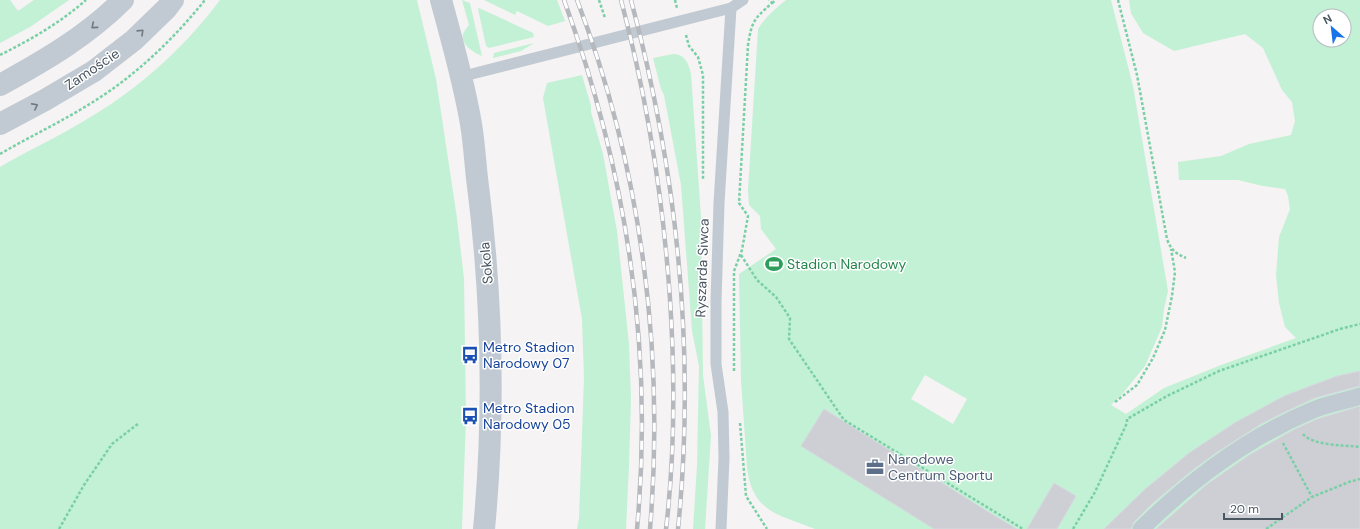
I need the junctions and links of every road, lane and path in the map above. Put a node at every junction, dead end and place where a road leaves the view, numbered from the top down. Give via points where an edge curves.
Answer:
1 (86, 0) edge
2 (123, 0) edge
3 (173, 0) edge
4 (441, 0) edge
5 (599, 0) edge
6 (675, 0) edge
7 (743, 0) edge
8 (769, 0) edge
9 (776, 0) edge
10 (1118, 0) edge
11 (772, 3) junction
12 (731, 8) junction
13 (605, 18) dead end
14 (682, 20) junction
15 (0, 56) edge
16 (460, 77) junction
17 (0, 85) edge
18 (0, 124) edge
19 (704, 187) dead end
20 (719, 203) junction
21 (740, 203) junction
22 (1171, 248) junction
23 (741, 255) junction
24 (1186, 258) dead end
25 (1360, 324) edge
26 (734, 378) dead end
27 (1360, 396) edge
28 (1115, 402) dead end
29 (740, 421) dead end
30 (139, 423) dead end
31 (1322, 442) dead end
32 (1360, 447) edge
33 (1288, 452) dead end
34 (1360, 479) edge
35 (1312, 497) junction
36 (59, 529) edge
37 (484, 529) edge
38 (721, 529) edge
39 (767, 529) edge
40 (1023, 529) edge
41 (1073, 529) edge
42 (1141, 529) edge
43 (1266, 529) edge

1 - 15 path via 30,40
2 -> 17 street via 85,34 44,61
18 -> 3 street, Zamoście via 94,71 134,40
4 - 16 street, Sokola
5 - 13 path
6 - 14 path
7 - 12 lane
8 - 11 path
9 - 11 path
10 - 22 path via 1137,74 1167,239
11 - 21 path via 757,16 751,26
12 - 14 lane
12 - 20 lane, Ryszarda Siwca
14 - 16 lane
14 - 19 path via 689,46 698,57 703,75
16 - 37 street, Sokola via 471,124 488,282 490,417
20 - 21 path
20 - 38 lane, Ryszarda Siwca via 716,364 723,412
21 - 23 path via 748,216
22 - 24 path
22 - 28 path via 1175,272 1165,330 1153,358 1137,384
23 - 26 path via 734,271
23 - 40 path via 757,280 776,297 790,318 788,339 844,420
25 - 41 path via 1219,372 1167,396 1127,419 1095,492
27 - 42 street via 1314,410 1257,437 1216,464
29 - 39 path via 746,496
30 - 36 path via 112,444
31 - 32 path
33 - 35 path
34 - 35 path
35 - 43 path

